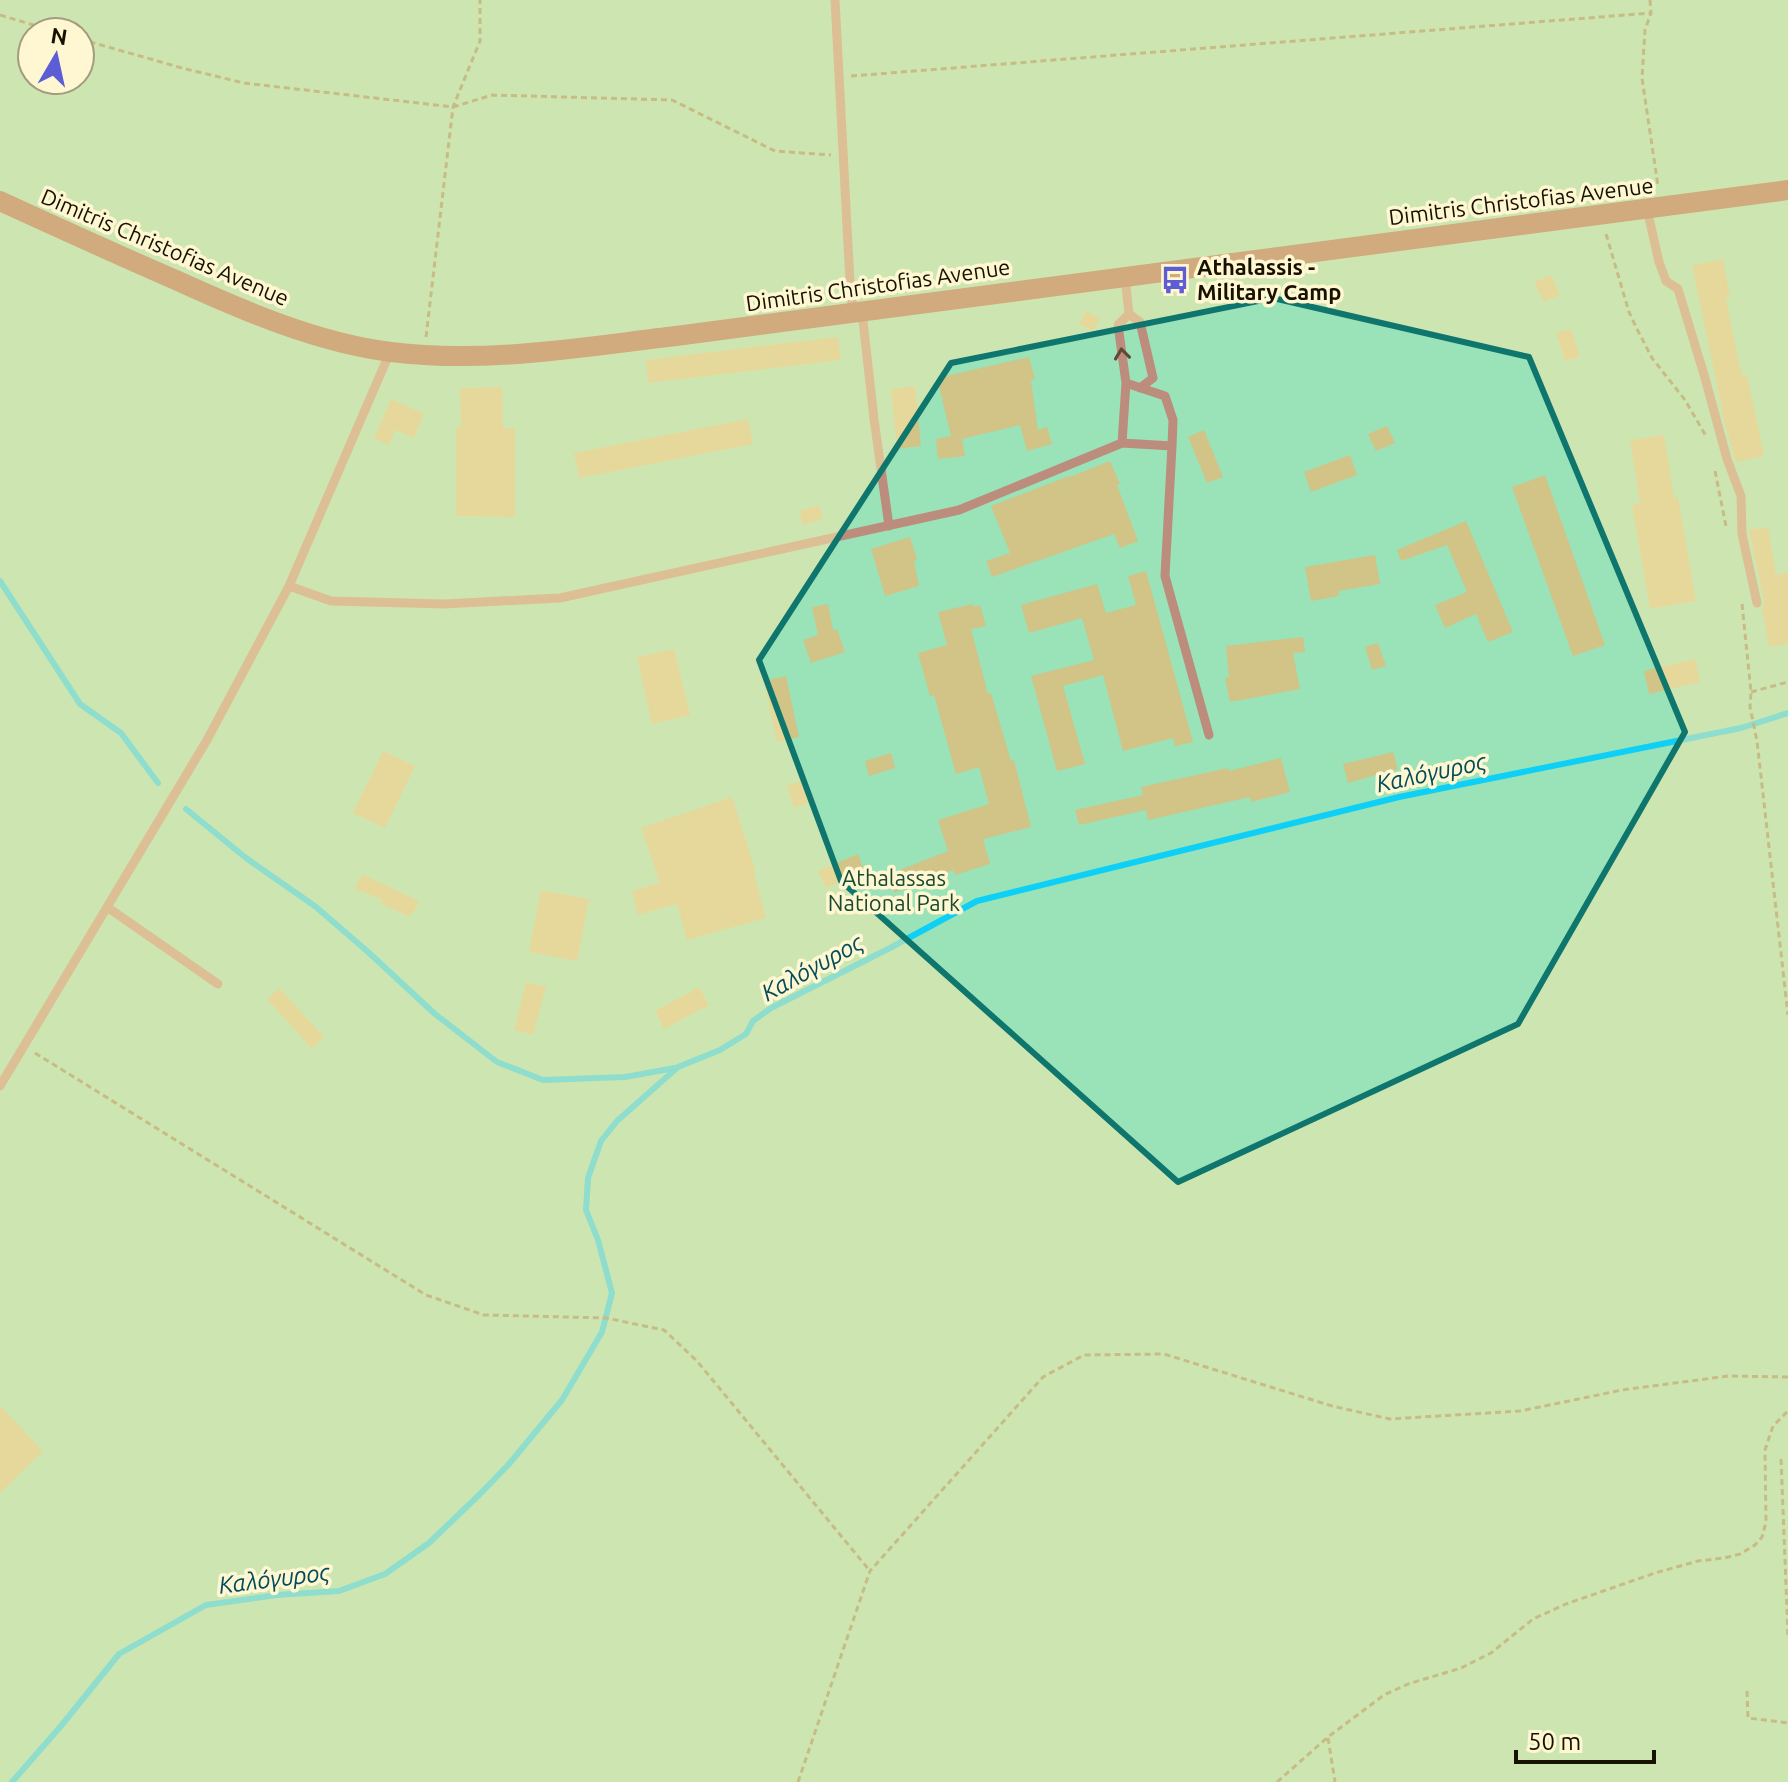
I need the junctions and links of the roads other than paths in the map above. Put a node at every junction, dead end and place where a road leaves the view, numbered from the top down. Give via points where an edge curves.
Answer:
1 (835, 0) edge
2 (1788, 190) edge
3 (0, 201) edge
4 (1654, 208) junction
5 (1125, 277) junction
6 (858, 313) junction
7 (1129, 314) junction
8 (390, 352) junction
9 (1126, 383) junction
10 (1140, 388) junction
11 (1122, 443) junction
12 (1172, 446) junction
13 (889, 526) junction
14 (289, 586) junction
15 (1757, 603) dead end
16 (1209, 735) dead end
17 (107, 907) junction
18 (218, 984) dead end
19 (0, 1086) edge

1 - 6 lane
2 - 4 main road, Dimitris Christofias Avenue
3 - 8 main road, Dimitris Christofias Avenue via 257,317
4 - 5 main road, Dimitris Christofias Avenue
4 - 15 lane via 1659,262 1666,281 1678,289 1741,496 1742,534
5 - 6 main road, Dimitris Christofias Avenue
5 - 7 lane
6 - 8 main road, Dimitris Christofias Avenue via 515,354
6 - 13 lane
9 -> 7 lane via 1118,325
7 - 10 lane via 1140,322 1153,378
8 - 14 lane
9 - 10 lane
9 - 11 lane
10 - 12 lane via 1165,396 1173,420
11 - 12 lane
11 - 13 lane via 959,510
12 - 16 lane via 1165,576
13 - 14 lane via 560,598 444,604 331,601
14 - 17 lane via 207,740
17 - 18 lane
17 - 19 lane

